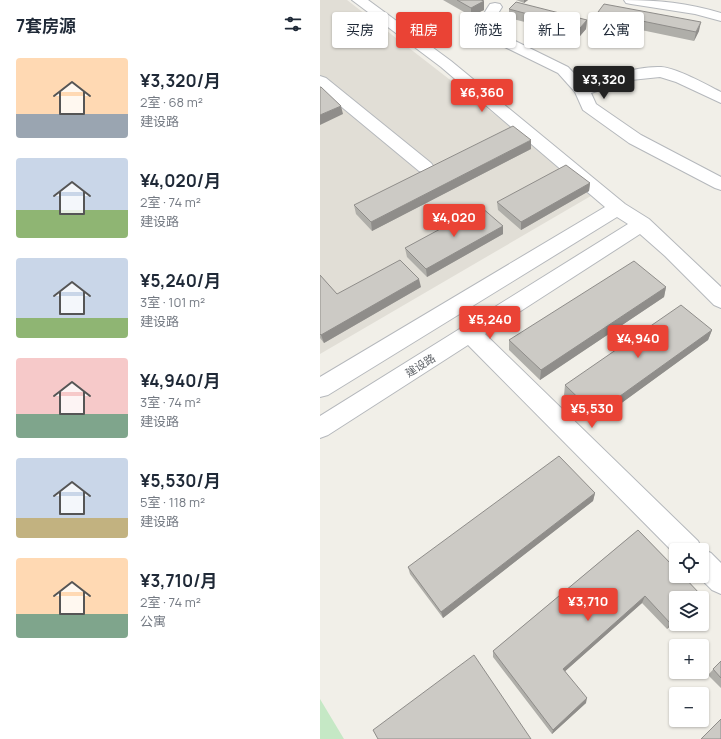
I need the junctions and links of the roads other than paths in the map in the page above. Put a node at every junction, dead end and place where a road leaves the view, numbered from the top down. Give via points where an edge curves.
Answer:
1 (359, 0) edge
2 (631, 0) edge
3 (495, 7) dead end
4 (721, 17) edge
5 (320, 81) edge
6 (582, 91) junction
7 (721, 98) edge
8 (425, 167) dead end
9 (721, 184) edge
10 (618, 208) junction
11 (642, 224) junction
12 (721, 300) edge
13 (470, 333) junction
14 (320, 388) edge
15 (320, 428) edge
16 (683, 543) edge
17 (709, 569) edge
18 (721, 581) edge

1 - 10 street via 446,64
2 - 4 street via 697,10
3 - 6 street via 481,30 563,70
5 - 8 street
6 - 7 street via 629,76 661,72
6 - 9 street via 589,107 635,139
10 - 11 street
10 - 14 street
11 - 12 street
11 - 13 street, 建设路
13 - 15 street, 建设路
13 - 16 street
17 - 18 street

